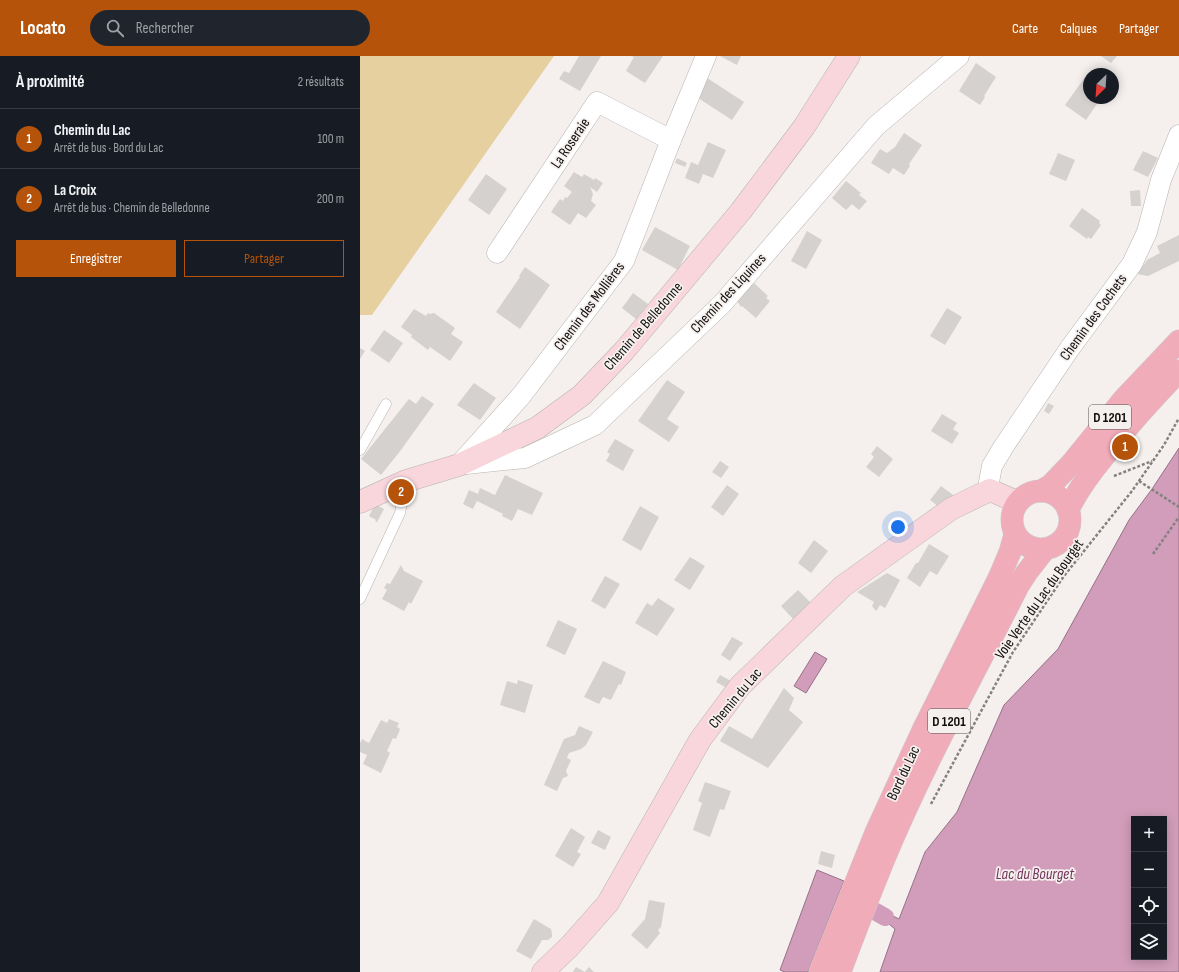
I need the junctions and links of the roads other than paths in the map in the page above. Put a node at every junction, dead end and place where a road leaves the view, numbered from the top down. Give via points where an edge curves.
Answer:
1 (706, 56) edge
2 (849, 56) edge
3 (959, 56) edge
4 (1179, 135) edge
5 (671, 140) junction
6 (497, 253) dead end
7 (1179, 341) edge
8 (1179, 371) edge
9 (386, 404) dead end
10 (360, 450) edge
11 (459, 465) junction
12 (406, 481) junction
13 (990, 490) junction
14 (1041, 491) junction
15 (360, 502) edge
16 (1017, 502) junction
17 (1068, 510) junction
18 (1015, 534) junction
19 (1045, 549) junction
20 (360, 599) edge
21 (858, 902) junction
22 (543, 972) edge
23 (820, 972) edge
24 (840, 972) edge

1 - 5 street, Chemin des Mollières
2 - 11 street, Chemin de Belledonne via 804,127 741,211 624,352 582,394 537,428
3 - 11 street, Chemin des Liquines via 876,126 722,304 595,425 525,458
4 - 13 street, Chemin des Cochets via 1160,180 1147,232 1138,253 1004,446 992,466
5 - 6 street, La Roseraie via 597,102
5 - 11 street, Chemin des Mollières via 624,261 521,396
7 - 14 main road, D 1201 via 1124,399 1057,480
8 - 17 main road, D 1201 via 1111,447 1076,494
9 - 10 lane
11 - 12 street, Chemin de Belledonne
12 - 15 street, Chemin de Belledonne
12 - 20 lane via 400,513
13 - 16 street
13 - 22 street, Chemin du Lac via 951,509 843,586 740,686 700,740 608,903
14 - 16 main road via 1025,495
14 - 17 main road via 1051,493 1063,502
16 - 18 main road via 1012,511 1011,524
17 - 19 main road via 1069,527 1065,536 1058,543
18 - 19 main road via 1028,546
18 - 21 main road, Bord du Lac / D 1201 via 999,578 876,832
19 - 21 main road, Bord du Lac / D 1201 via 1018,586 952,716 888,852
21 - 23 main road, Bord du Lac / D 1201
21 - 24 main road, Bord du Lac / D 1201

